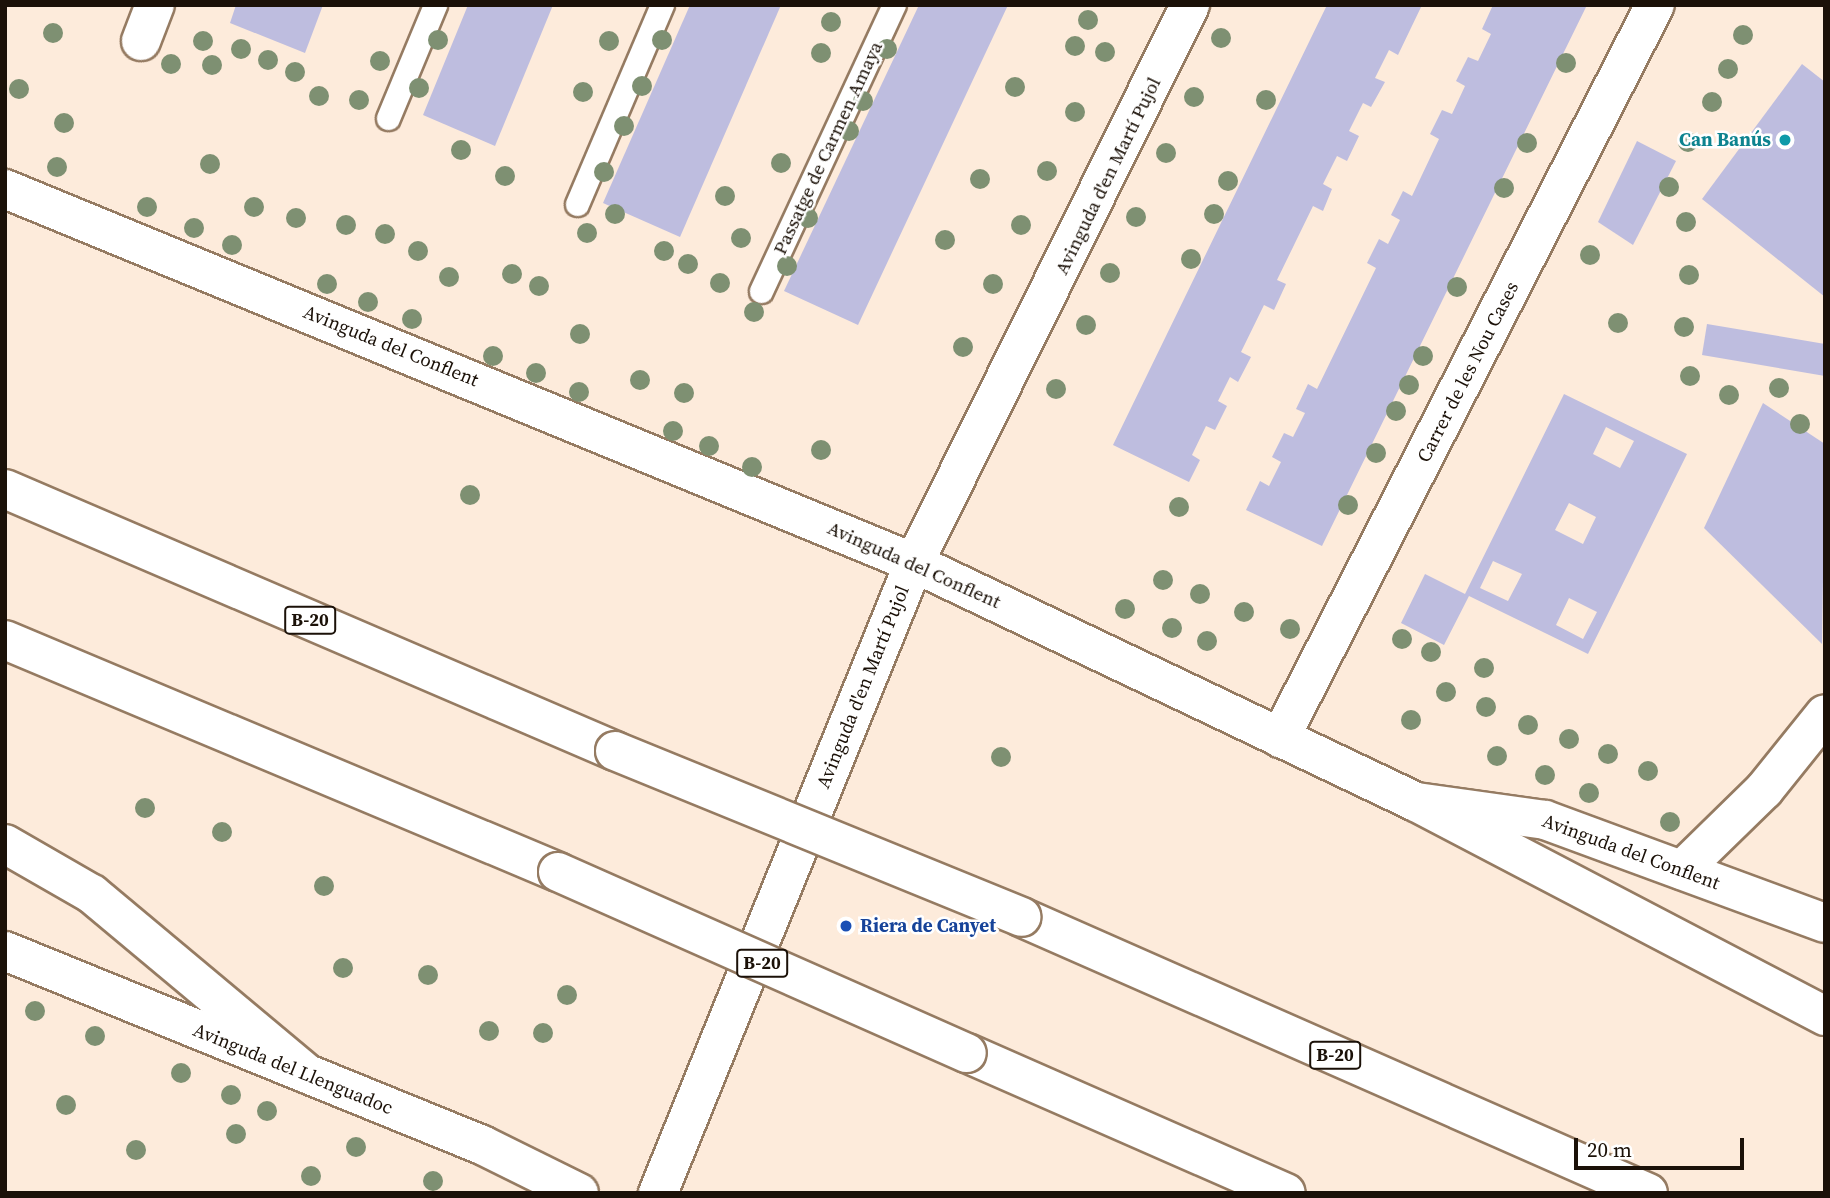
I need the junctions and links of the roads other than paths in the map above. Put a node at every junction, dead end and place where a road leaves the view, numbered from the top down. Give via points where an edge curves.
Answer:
1 (155, 5) edge
2 (435, 5) edge
3 (662, 5) edge
4 (894, 5) edge
5 (1190, 5) edge
6 (1655, 5) edge
7 (141, 41) dead end
8 (388, 117) dead end
9 (5, 189) edge
10 (577, 204) dead end
11 (761, 291) dead end
12 (5, 489) edge
13 (914, 563) junction
14 (5, 640) edge
15 (1825, 714) edge
16 (1280, 738) junction
17 (1416, 802) junction
18 (5, 844) edge
19 (1682, 870) junction
20 (1825, 923) edge
21 (5, 951) edge
22 (1825, 1016) edge
23 (307, 1074) junction
24 (579, 1193) edge
25 (658, 1193) edge
26 (1286, 1193) edge
27 (1648, 1193) edge

1 - 7 main road
2 - 8 lane
3 - 10 lane
4 - 11 lane, Passatge de Carmen Amaya
5 - 13 main road, Avinguda d'en Martí Pujol
6 - 16 main road, Carrer de les Nou Cases
9 - 13 main road, Avinguda del Conflent
12 - 27 main road, B-20, bridge via 615,751 1021,917
13 - 16 main road, Avinguda del Conflent
13 - 25 main road, Avinguda d'en Martí Pujol
14 - 26 main road, B-20, bridge via 558,872
15 - 19 main road via 1764,790
16 - 17 main road, Avinguda del Conflent
17 - 19 main road, Avinguda del Conflent via 1545,820
17 - 22 main road
18 - 23 main road via 92,894
19 - 20 main road, Avinguda del Conflent
21 - 23 main road, Avinguda del Llenguadoc
23 - 24 main road, Avinguda del Llenguadoc via 482,1145

